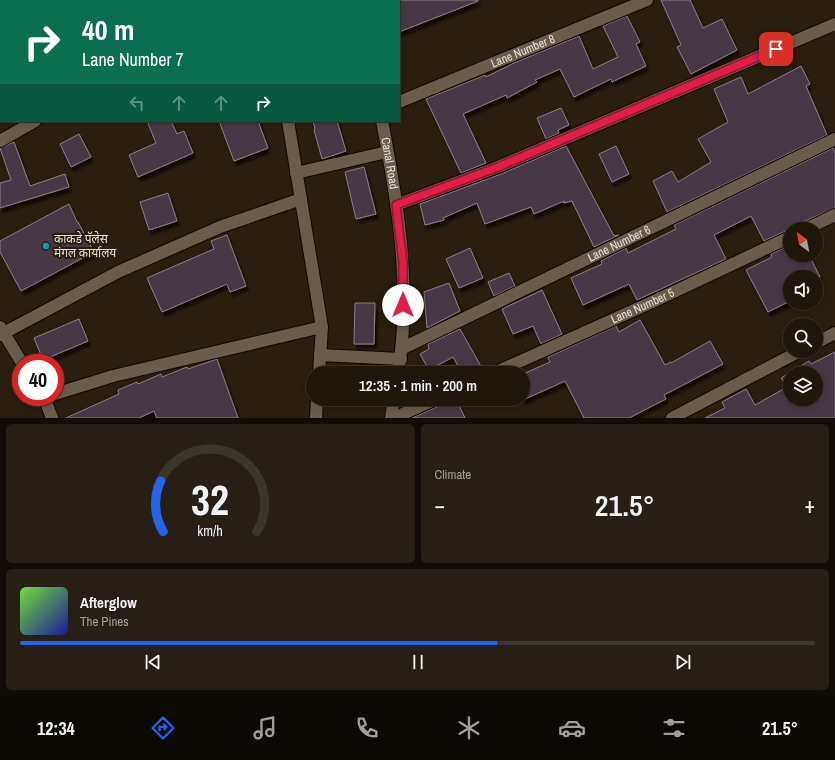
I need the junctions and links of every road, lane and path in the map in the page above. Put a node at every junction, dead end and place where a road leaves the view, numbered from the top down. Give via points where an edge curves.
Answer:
1 (647, 0) edge
2 (835, 24) edge
3 (400, 102) edge
4 (33, 122) edge
5 (288, 122) edge
6 (382, 122) edge
7 (835, 139) edge
8 (0, 140) edge
9 (387, 152) junction
10 (296, 173) junction
11 (301, 199) junction
12 (396, 205) junction
13 (835, 215) edge
14 (820, 222) edge
15 (783, 240) edge
16 (322, 326) junction
17 (1, 332) edge
18 (835, 332) edge
19 (823, 338) edge
20 (16, 354) edge
21 (402, 354) junction
22 (320, 355) junction
23 (787, 358) edge
24 (319, 366) edge
25 (399, 366) edge
26 (510, 366) edge
27 (64, 391) edge
28 (47, 406) edge
29 (317, 406) edge
30 (393, 406) edge
31 (420, 406) edge
32 (52, 418) edge
33 (316, 418) edge
34 (392, 418) edge
35 (672, 418) edge

1 - 3 street, Lane Number 8
2 - 12 street via 498,167
4 - 8 street
5 - 10 street
6 - 9 street, Canal Road
7 - 21 street, Lane Number 6
9 - 10 street
9 - 12 street, Canal Road
10 - 11 street
11 - 16 street
11 - 17 street via 220,227 118,272
12 - 21 street, Canal Road via 403,262
13 - 14 street
15 - 26 street, Lane Number 5
16 - 22 street
16 - 27 street via 113,376
17 - 20 street
18 - 19 street
21 - 22 street
21 - 25 street, Canal Road
22 - 24 street
23 - 35 street
28 - 32 street
29 - 33 street
30 - 34 street
31 - 34 street

